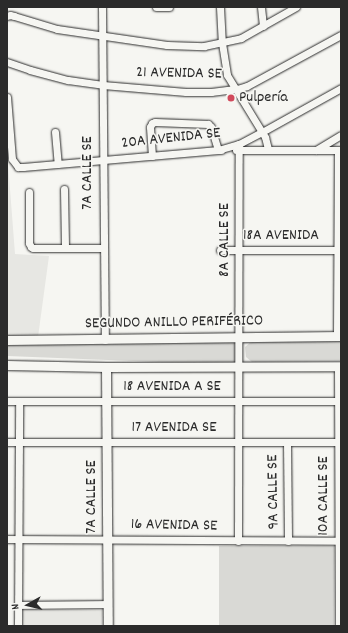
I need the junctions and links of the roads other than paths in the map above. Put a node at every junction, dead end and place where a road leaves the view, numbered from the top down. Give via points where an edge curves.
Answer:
1 (102, 7) edge
2 (156, 7) edge
3 (169, 7) edge
4 (220, 7) edge
5 (261, 7) edge
6 (296, 7) edge
7 (8, 16) edge
8 (263, 26) junction
9 (341, 35) edge
10 (102, 36) junction
11 (222, 43) junction
12 (7, 62) edge
13 (103, 85) junction
14 (341, 88) edge
15 (237, 89) junction
16 (7, 97) edge
17 (55, 132) dead end
18 (262, 132) junction
19 (341, 135) edge
20 (239, 147) junction
21 (268, 149) junction
22 (218, 150) junction
23 (316, 150) junction
24 (340, 150) edge
25 (152, 156) junction
26 (103, 161) junction
27 (58, 164) junction
28 (64, 189) dead end
29 (29, 192) dead end
30 (65, 248) junction
31 (104, 248) junction
32 (220, 250) dead end
33 (239, 250) junction
34 (339, 250) edge
35 (339, 336) edge
36 (238, 337) junction
37 (7, 340) edge
38 (105, 340) junction
39 (7, 365) edge
40 (238, 366) junction
41 (339, 366) edge
42 (106, 368) junction
43 (7, 401) edge
44 (19, 401) junction
45 (106, 401) junction
46 (238, 401) junction
47 (339, 401) edge
48 (7, 442) edge
49 (19, 442) junction
50 (107, 442) junction
51 (238, 442) junction
52 (287, 442) junction
53 (340, 442) edge
54 (7, 538) edge
55 (18, 538) junction
56 (107, 538) junction
57 (288, 541) junction
58 (339, 541) edge
59 (238, 542) junction
60 (108, 604) junction
61 (18, 605) junction
62 (18, 626) edge
63 (108, 626) edge
64 (339, 626) edge

1 - 10 street, 7A CALLE SE
2 - 3 street
4 - 11 street
5 - 8 street
6 - 8 street
7 - 10 street via 57,29
8 - 11 street via 241,38
9 - 15 street, 21 AVENIDA SE
10 - 11 street via 167,45 204,46
10 - 13 street, 7A CALLE SE
11 - 15 street via 227,75
12 - 13 street, 21 AVENIDA SE via 38,72
13 - 15 street, 21 AVENIDA SE via 186,92
13 - 26 street, 7A CALLE SE
14 - 18 street, 20A AVENIDA SE
15 - 18 street
16 - 27 street, 20A AVENIDA SE via 14,164 23,167
17 - 27 street
18 - 20 street, 20A AVENIDA SE
18 - 21 street
19 - 23 street
20 - 21 street
20 - 22 street, 20A AVENIDA SE
20 - 33 street, 8A CALLE SE
21 - 23 street
22 - 25 street, 20A AVENIDA SE
22 - 25 street via 212,127 208,124 156,122 150,127
23 - 24 street
24 - 34 street
25 - 26 street, 20A AVENIDA SE
26 - 27 street, 20A AVENIDA SE
26 - 31 street, 7A CALLE SE
28 - 30 street
29 - 30 street via 31,247
30 - 31 street
31 - 38 street, 7A CALLE SE
32 - 33 street, 18A AVENIDA
33 - 34 street, 18A AVENIDA
33 - 36 street, 8A CALLE SE
34 - 35 street
35 - 36 main road, SEGUNDO ANILLO PERIFÉRICO
36 - 38 main road, SEGUNDO ANILLO PERIFÉRICO
36 - 40 street, 8A CALLE SE
37 - 38 main road, SEGUNDO ANILLO PERIFÉRICO
39 - 42 main road
40 - 41 main road
40 - 42 main road
40 - 46 street
41 - 47 street, 10A CALLE SE
42 - 45 main road, 7A CALLE SE
43 - 44 street, 18 AVENIDA A SE
44 - 45 street, 18 AVENIDA A SE
44 - 49 street
45 - 46 street, 18 AVENIDA A SE
45 - 50 main road, 7A CALLE SE
46 - 47 street, 18 AVENIDA A SE
46 - 51 street
47 - 53 street, 10A CALLE SE
48 - 49 street, 17 AVENIDA SE
49 - 50 street, 17 AVENIDA SE
49 - 55 street
50 - 51 street, 17 AVENIDA SE
50 - 56 main road, 7A CALLE SE
51 - 52 street, 17 AVENIDA SE
51 - 59 street
52 - 53 street, 17 AVENIDA SE
52 - 57 street, 9A CALLE SE
53 - 58 street, 10A CALLE SE
54 - 55 street, 16 AVENIDA SE
55 - 56 street, 16 AVENIDA SE
55 - 61 street
56 - 59 street, 16 AVENIDA SE
56 - 60 main road, 7A CALLE SE
57 - 58 street, 16 AVENIDA SE
57 - 59 street, 16 AVENIDA SE
58 - 64 street, 10A CALLE SE
60 - 61 street
60 - 63 main road, 7A CALLE SE
61 - 62 street

